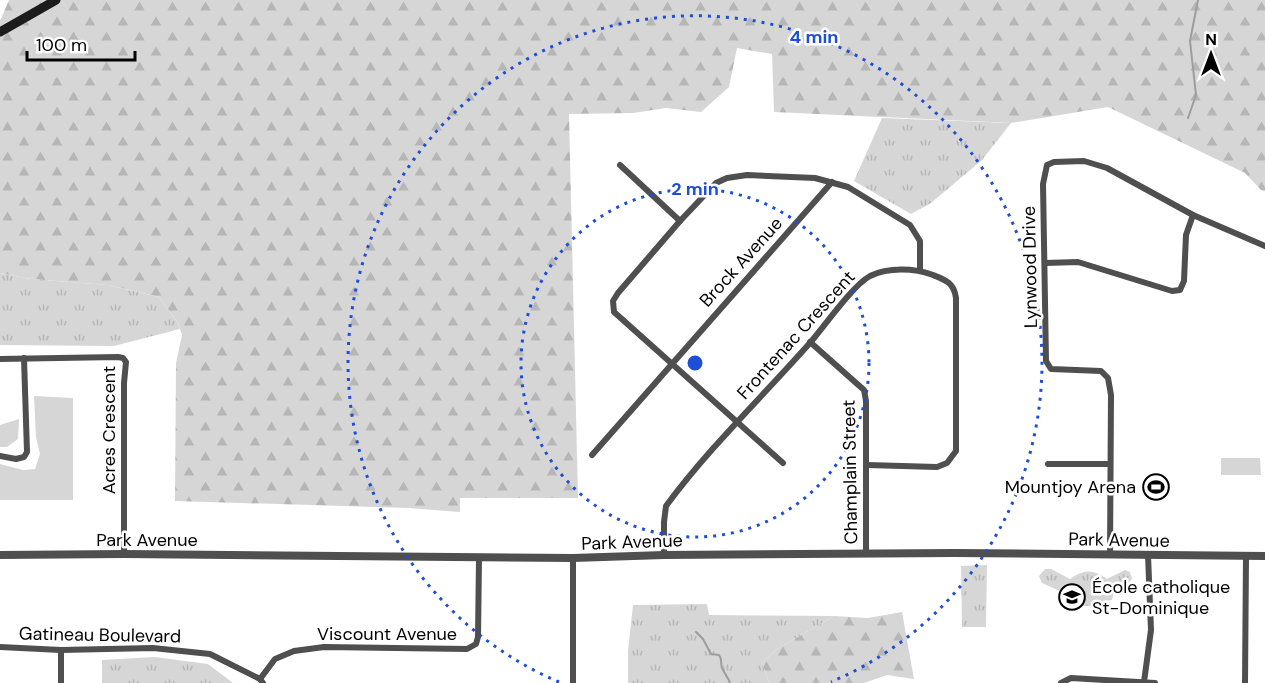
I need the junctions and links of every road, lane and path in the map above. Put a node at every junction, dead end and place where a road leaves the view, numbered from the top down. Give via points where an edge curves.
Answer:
1 (56, 0) edge
2 (0, 32) edge
3 (620, 165) dead end
4 (832, 182) junction
5 (1192, 215) junction
6 (680, 221) junction
7 (1265, 246) edge
8 (1045, 263) junction
9 (920, 270) junction
10 (810, 342) junction
11 (24, 358) junction
12 (0, 359) edge
13 (672, 363) junction
14 (737, 422) junction
15 (592, 455) dead end
16 (0, 456) edge
17 (783, 464) dead end
18 (1048, 464) dead end
19 (1109, 464) junction
20 (867, 465) junction
21 (124, 554) junction
22 (866, 554) junction
23 (0, 555) edge
24 (664, 555) junction
25 (1110, 555) junction
26 (1148, 555) junction
27 (1246, 556) junction
28 (1265, 556) edge
29 (479, 558) junction
30 (573, 558) junction
31 (0, 647) edge
32 (61, 650) junction
33 (261, 681) edge
34 (1144, 682) edge
35 (61, 683) edge
36 (573, 683) edge
37 (1061, 683) edge
38 (1155, 683) edge
39 (1245, 683) edge

1 - 2 main road
3 - 6 street
4 - 6 street via 796,176 727,178 716,183
4 - 9 street via 848,187 910,225 920,242
4 - 13 street, Brock Avenue
5 - 7 street, Lynwood Drive
5 - 8 street via 1180,290 1172,291 1078,262
5 - 8 street, Lynwood Drive via 1107,168 1084,161 1054,162 1047,165 1043,184
6 - 13 street via 613,301 614,312
8 - 19 street, Lynwood Drive via 1046,361 1051,369 1101,371 1108,378
9 - 10 street, Frontenac Crescent via 883,271 869,277
9 - 20 street, Frontenac Crescent via 946,279 954,287 956,451 947,464 937,467
10 - 14 street, Frontenac Crescent
10 - 20 street, Champlain Street via 864,390
11 - 12 street, Acres Crescent
11 - 16 street via 27,452 24,458
11 - 21 street, Acres Crescent via 118,357 126,362
13 - 14 street
13 - 15 street, Brock Avenue
14 - 17 street
14 - 24 street, Frontenac Crescent via 666,506
18 - 19 street
19 - 25 street, Lynwood Drive
20 - 22 street, Champlain Street
21 - 23 street, Park Avenue
21 - 29 street, Park Avenue
22 - 24 street, Park Avenue
22 - 25 street, Park Avenue
24 - 30 street, Park Avenue
25 - 26 street, Park Avenue
26 - 27 street, Park Avenue
26 - 34 street via 1150,630
27 - 28 street, Park Avenue
27 - 39 street
29 - 30 street, Park Avenue
29 - 33 street, Viscount Avenue via 476,644 466,649 324,647 294,651 275,658
30 - 36 street
31 - 32 street, Gatineau Boulevard
32 - 33 street, Gatineau Boulevard via 153,648 210,654
32 - 35 street
34 - 37 street via 1071,678
34 - 38 street

